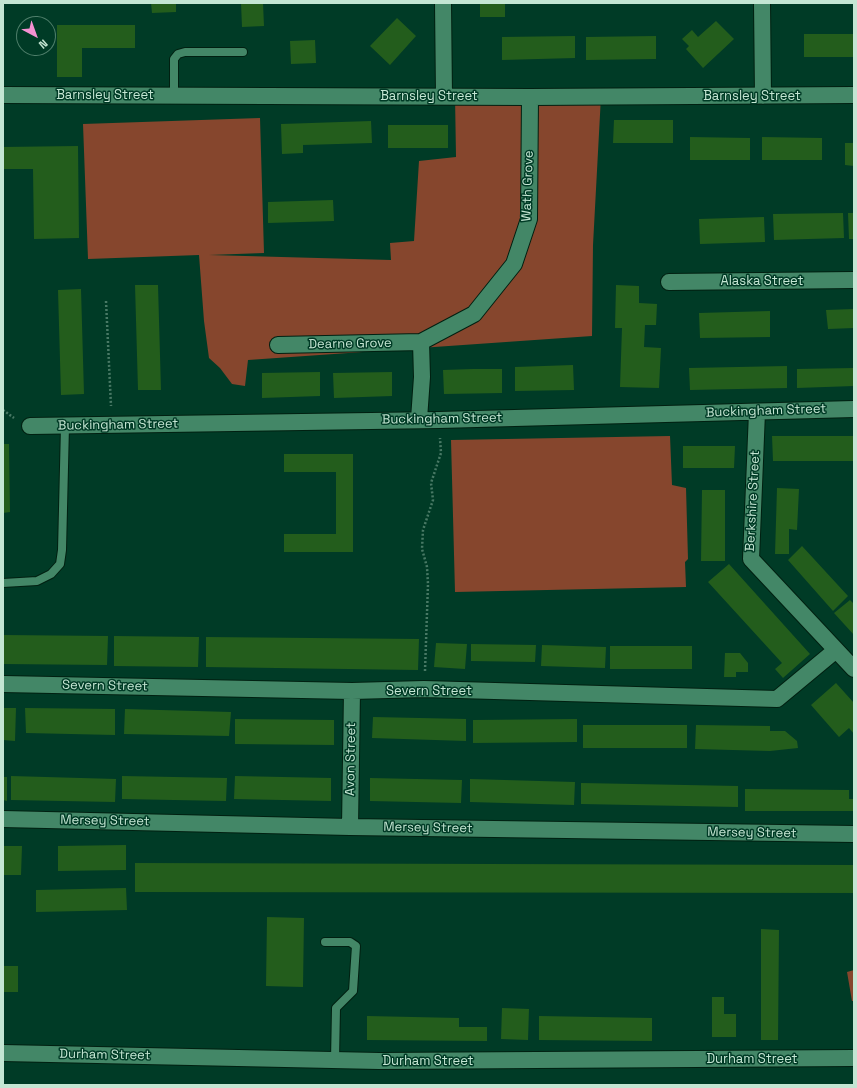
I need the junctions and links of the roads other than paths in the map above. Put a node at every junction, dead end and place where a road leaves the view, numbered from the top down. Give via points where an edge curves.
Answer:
1 (443, 3) edge
2 (762, 3) edge
3 (243, 52) dead end
4 (3, 94) edge
5 (174, 95) junction
6 (854, 95) edge
7 (444, 96) junction
8 (763, 96) junction
9 (530, 97) junction
10 (854, 280) edge
11 (669, 282) dead end
12 (421, 342) junction
13 (278, 345) dead end
14 (854, 409) edge
15 (757, 412) junction
16 (419, 419) junction
17 (30, 426) dead end
18 (65, 426) junction
19 (3, 583) edge
20 (836, 650) junction
21 (854, 669) edge
22 (3, 684) edge
23 (352, 691) junction
24 (3, 819) edge
25 (350, 827) junction
26 (854, 834) edge
27 (325, 942) dead end
28 (3, 1053) edge
29 (854, 1058) edge
30 (335, 1060) junction

1 - 7 street
2 - 8 street
3 - 5 lane via 178,54 174,59
4 - 5 street, Barnsley Street
5 - 7 street, Barnsley Street
6 - 8 street, Barnsley Street
7 - 9 street, Barnsley Street
8 - 9 street, Barnsley Street
9 - 12 street, Wath Grove via 530,219 514,264 474,314
10 - 11 street, Alaska Street
12 - 13 street, Dearne Grove
12 - 16 street
14 - 15 street, Buckingham Street
15 - 16 street, Buckingham Street
15 - 20 street, Berkshire Street via 750,559
16 - 18 street, Buckingham Street
17 - 18 street, Buckingham Street
18 - 19 lane via 60,564 51,574 37,581
20 - 21 street, Berkshire Street
20 - 23 street, Severn Street via 778,699 424,689
22 - 23 street, Severn Street
23 - 25 street, Avon Street
24 - 25 street, Mersey Street
25 - 26 street, Mersey Street
27 - 30 lane via 350,942 356,946 353,991 336,1008
28 - 30 street, Durham Street
29 - 30 street, Durham Street

